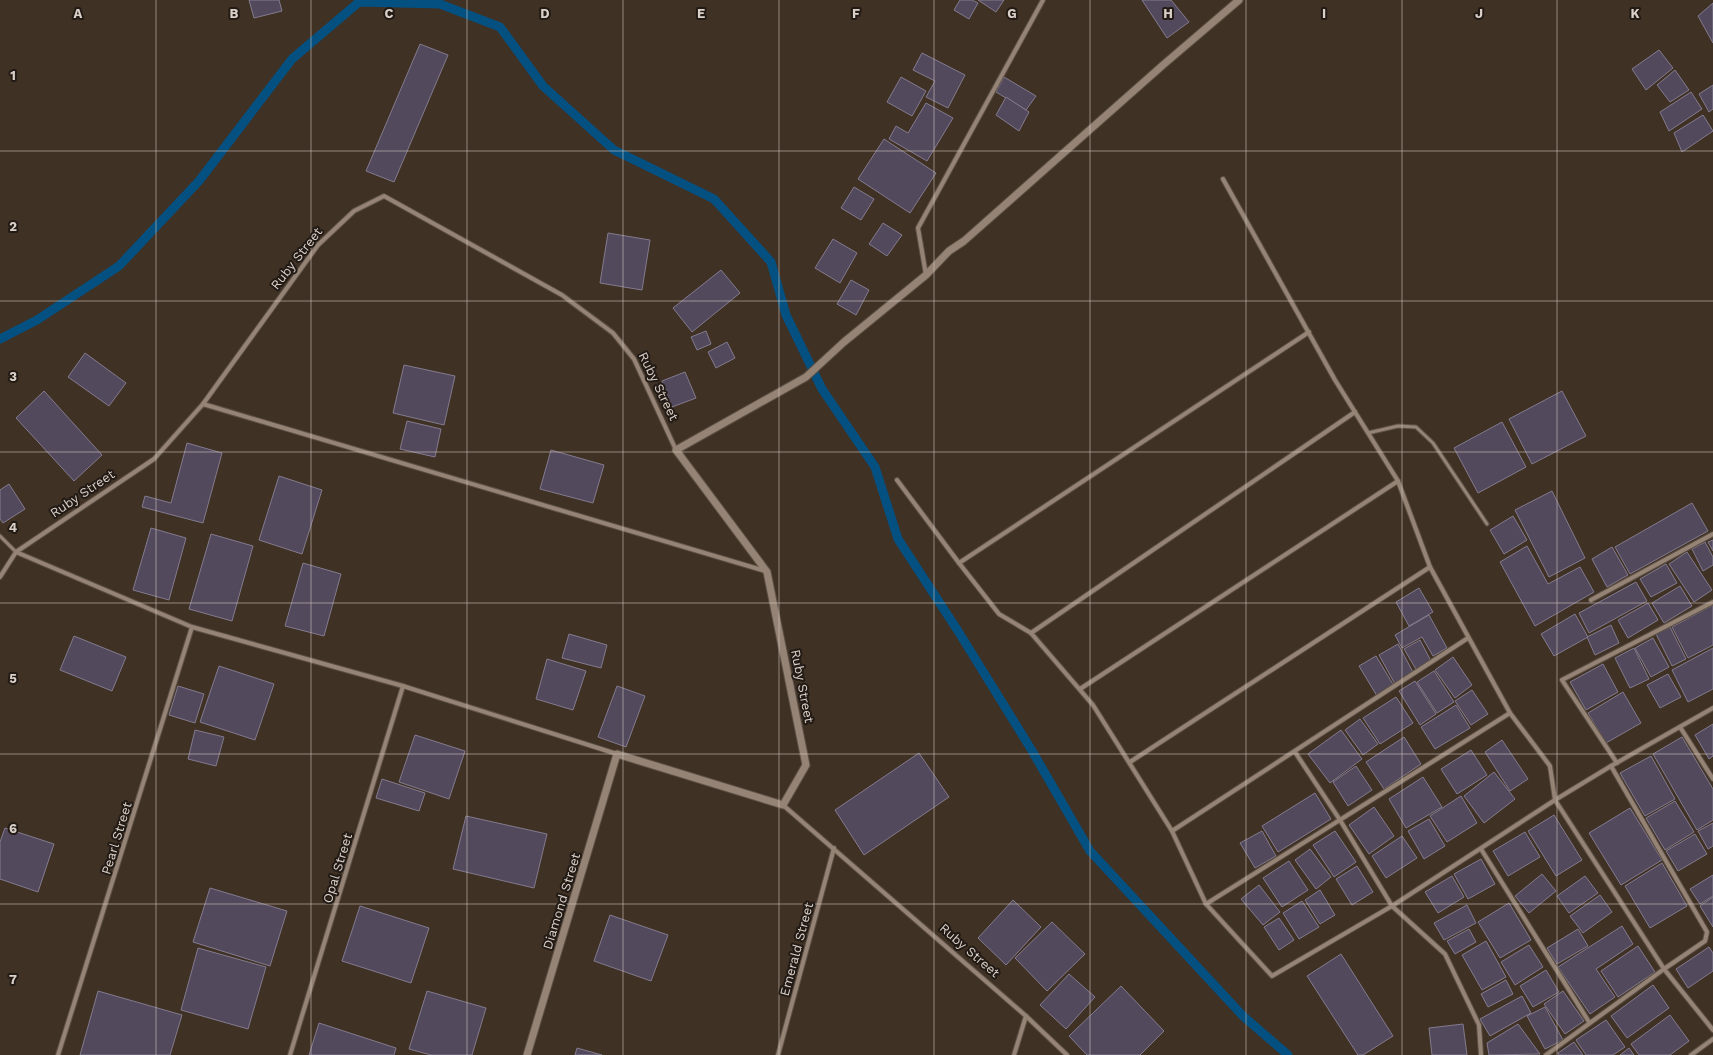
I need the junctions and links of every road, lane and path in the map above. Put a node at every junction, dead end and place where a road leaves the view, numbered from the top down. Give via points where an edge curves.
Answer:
1 (1043, 0) edge
2 (1240, 0) edge
3 (1223, 179) dead end
4 (926, 275) junction
5 (1309, 332) junction
6 (203, 404) junction
7 (1355, 412) junction
8 (1368, 432) junction
9 (676, 450) junction
10 (897, 480) dead end
11 (1398, 480) junction
12 (1487, 524) dead end
13 (1713, 534) edge
14 (0, 536) edge
15 (16, 552) junction
16 (959, 563) junction
17 (1430, 567) junction
18 (768, 572) junction
19 (0, 577) edge
20 (1591, 600) dead end
21 (1713, 602) edge
22 (192, 627) junction
23 (1031, 633) junction
24 (1468, 638) junction
25 (403, 686) junction
26 (1080, 689) junction
27 (1713, 708) edge
28 (1510, 713) junction
29 (1680, 727) junction
30 (1295, 752) junction
31 (617, 754) junction
32 (1130, 762) junction
33 (1617, 763) junction
34 (1611, 766) junction
35 (1713, 779) edge
36 (1555, 800) junction
37 (783, 805) junction
38 (1340, 820) junction
39 (1172, 831) junction
40 (834, 848) junction
41 (1480, 849) junction
42 (1206, 904) junction
43 (1392, 906) junction
44 (1664, 969) junction
45 (1026, 1016) junction
46 (1589, 1022) junction
47 (1713, 1030) edge
48 (1713, 1039) edge
49 (58, 1055) edge
50 (290, 1055) edge
51 (527, 1055) edge
52 (778, 1055) edge
53 (1014, 1055) edge
54 (1067, 1055) edge
55 (1481, 1055) edge
56 (1546, 1055) edge
57 (1691, 1055) edge

1 - 4 street via 918,228
2 - 4 street via 964,241 949,251
3 - 5 street
4 - 9 street via 844,342 806,377
5 - 7 street
5 - 16 street
6 - 9 street, Ruby Street via 318,245 354,211 384,196 562,295 613,333 634,359
6 - 15 street, Ruby Street via 154,459
6 - 18 street
7 - 8 street
7 - 23 street
8 - 11 street
8 - 12 lane via 1398,426 1416,427 1433,443
9 - 18 street, Ruby Street
10 - 16 street
11 - 17 street
11 - 26 street
13 - 20 street
14 - 15 lane
15 - 19 street, Ruby Street
15 - 22 street
16 - 23 street via 999,614
17 - 24 street
17 - 32 street
18 - 37 street, Ruby Street via 806,765
21 - 33 street via 1562,680
22 - 25 street
22 - 49 street, Pearl Street
23 - 26 street
24 - 28 street
24 - 30 street
25 - 31 street
25 - 50 street, Opal Street
26 - 32 street
27 - 29 street
28 - 36 street via 1550,766
28 - 38 street
29 - 33 street
29 - 35 street
30 - 38 street
30 - 39 street
31 - 37 street
31 - 51 street, Diamond Street
32 - 39 street
33 - 34 street
34 - 36 street
34 - 44 street via 1707,932 1705,941
36 - 41 street
36 - 44 street
37 - 40 street, Ruby Street
38 - 42 street
38 - 43 street
39 - 42 street
40 - 45 street, Ruby Street
40 - 52 street, Emerald Street
41 - 43 street
41 - 46 street
42 - 43 street via 1272,976
43 - 55 street via 1445,954 1479,1025
44 - 46 street
44 - 47 street
45 - 53 street
45 - 54 street, Ruby Street
46 - 56 street
48 - 57 street

